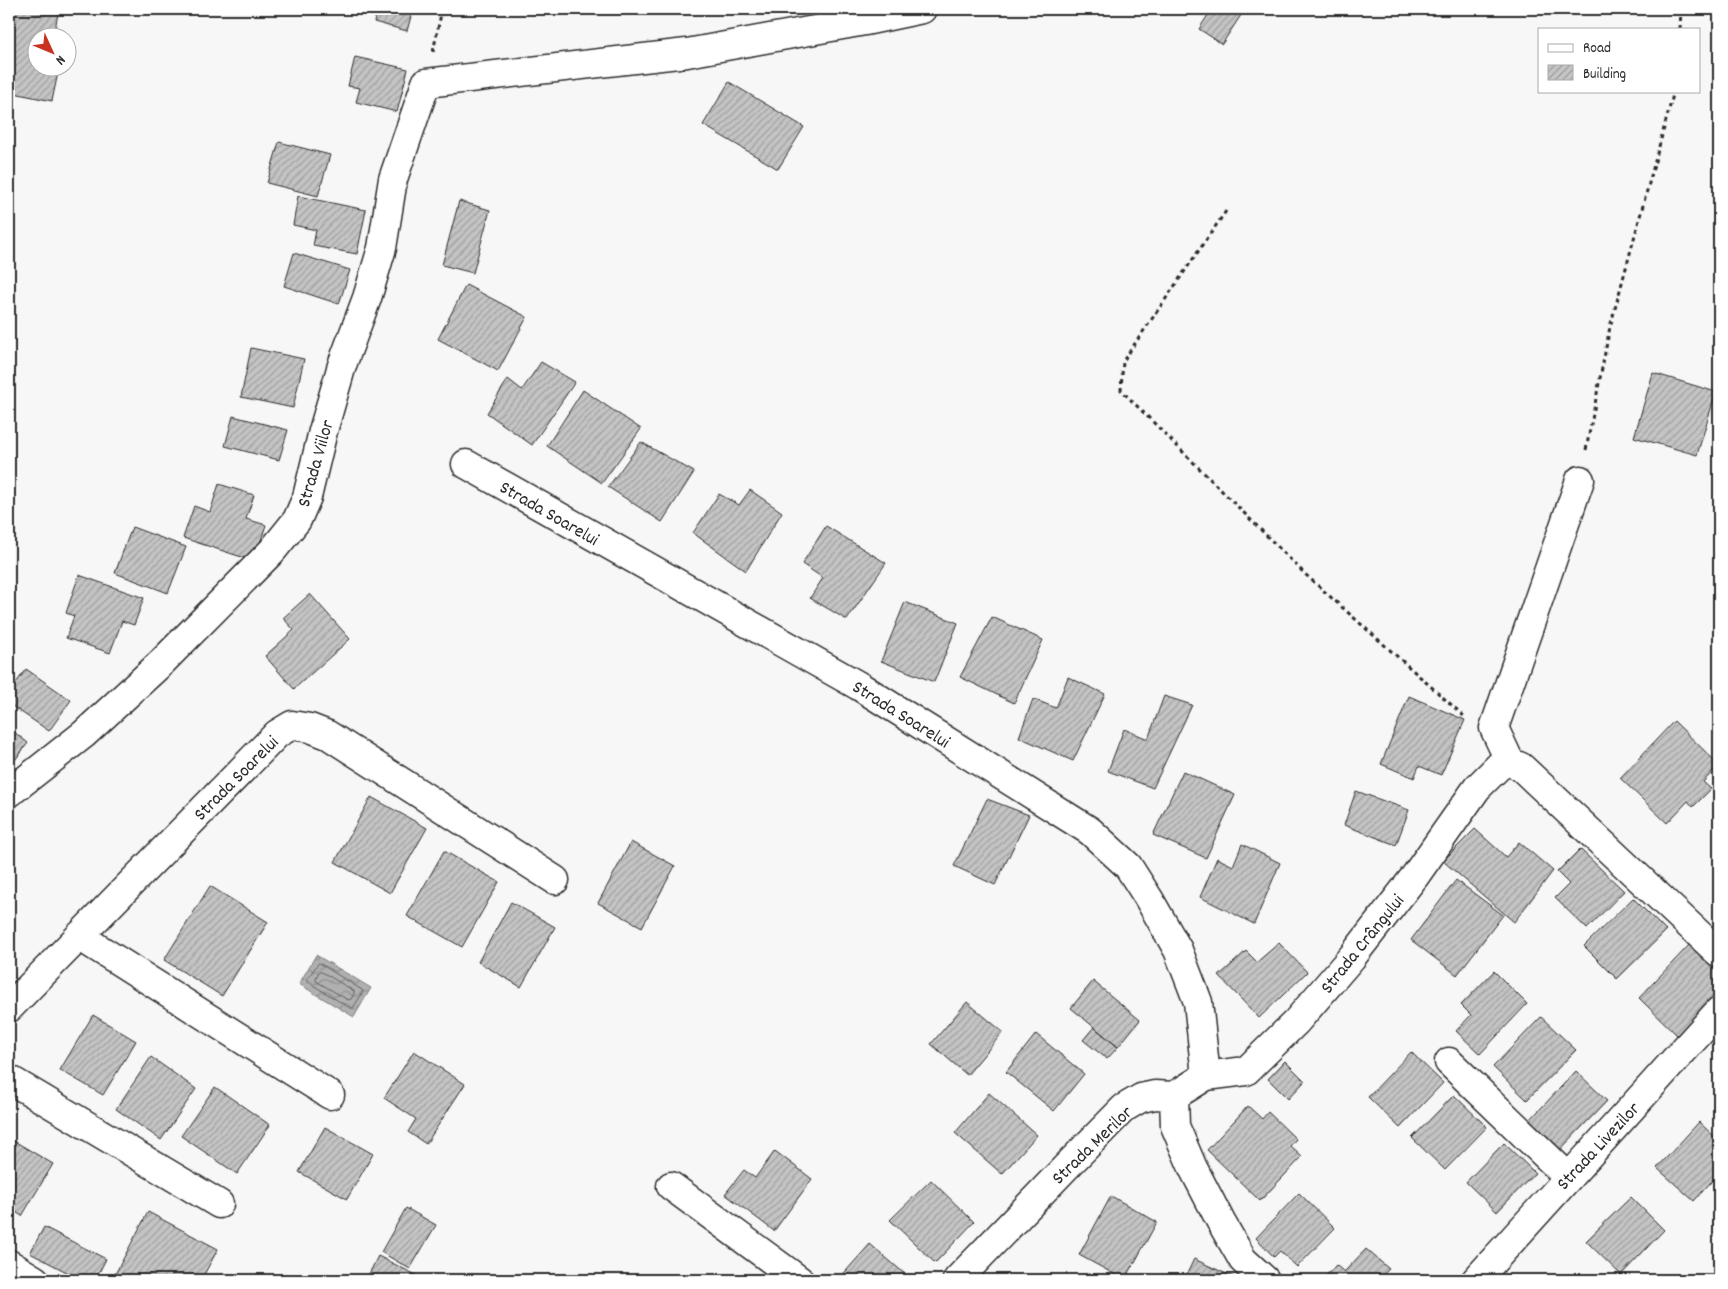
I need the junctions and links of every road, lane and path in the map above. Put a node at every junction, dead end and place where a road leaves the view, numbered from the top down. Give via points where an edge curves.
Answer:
1 (442, 9) edge
2 (922, 9) edge
3 (1681, 9) edge
4 (1680, 28) edge
5 (426, 83) junction
6 (1674, 92) edge
7 (1226, 211) dead end
8 (466, 464) dead end
9 (1580, 480) joint
10 (1470, 721) dead end
11 (1516, 764) junction
12 (9, 793) edge
13 (555, 880) dead end
14 (79, 936) junction
15 (1719, 953) edge
16 (9, 1008) edge
17 (1719, 1011) edge
18 (1449, 1062) dead end
19 (1206, 1076) junction
20 (9, 1079) edge
21 (330, 1095) dead end
22 (1174, 1096) junction
23 (1568, 1177) junction
24 (672, 1186) dead end
25 (219, 1204) dead end
26 (9, 1264) edge
27 (35, 1280) edge
28 (799, 1280) edge
29 (957, 1280) edge
30 (1265, 1280) edge
31 (1476, 1280) edge

1 - 5 path
2 - 5 street via 687,53
3 - 4 path
5 - 12 street, Strada Viilor via 393,178 382,248 342,365 307,497 297,520 272,551 160,664 84,734
6 - 9 path via 1610,327
7 - 10 path via 1123,361 1121,390 1306,575
8 - 19 street, Strada Soarelui via 859,686 1090,831 1128,866 1178,950 1198,1002
9 - 11 street via 1494,728
11 - 15 street
11 - 19 street, Strada Crângului via 1500,764 1477,788 1352,957 1296,1022 1246,1071
13 - 14 street, Strada Soarelui via 328,735 292,725 277,734
14 - 16 street, Strada Soarelui
14 - 21 street
17 - 23 street, Strada Livezilor
18 - 23 street
19 - 22 street, Strada Crângului
20 - 25 street
22 - 29 street, Strada Merilor via 1141,1098 1124,1108
22 - 30 street via 1175,1126 1194,1168 1243,1260
23 - 31 street, Strada Livezilor
24 - 28 street
26 - 27 street

